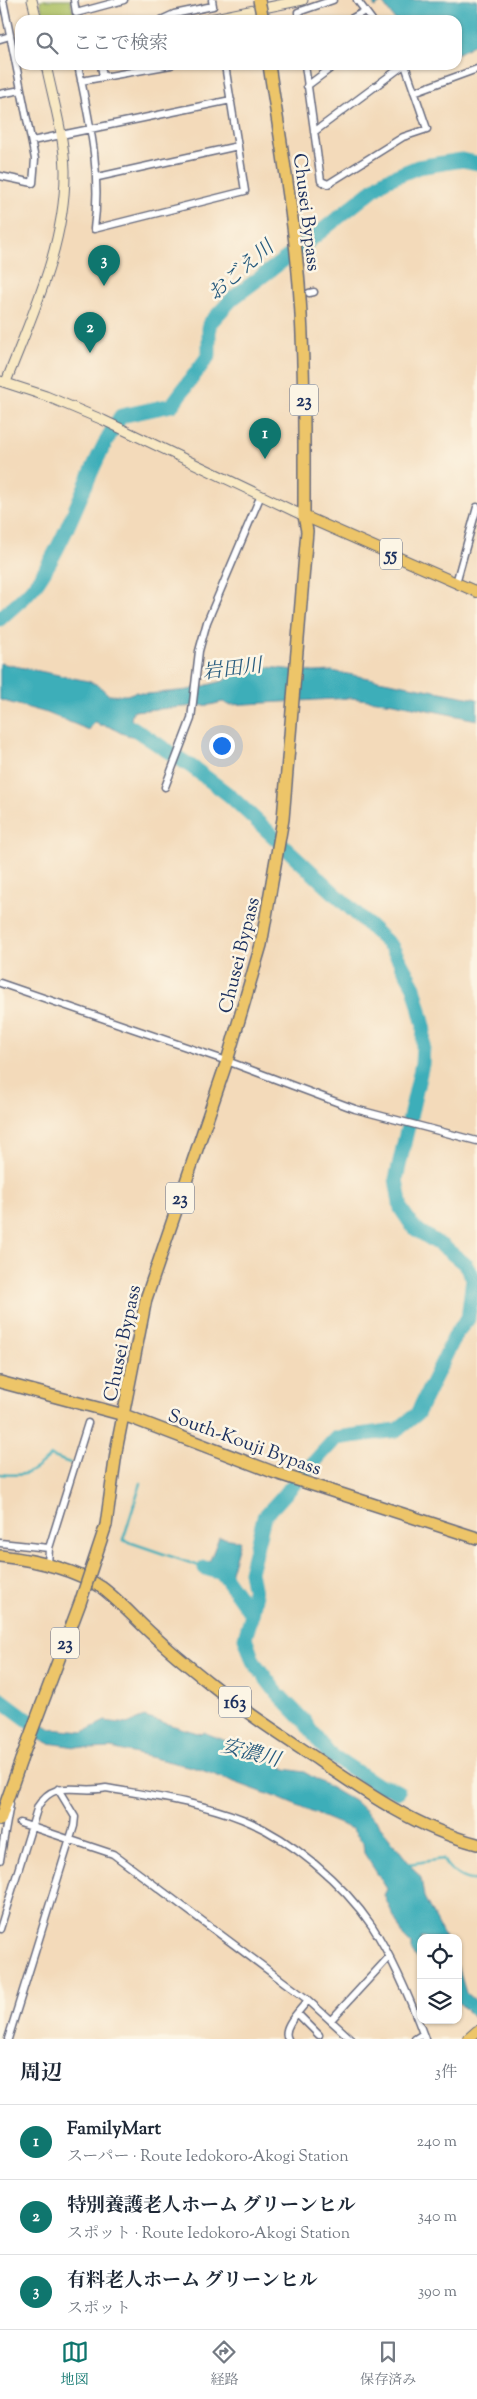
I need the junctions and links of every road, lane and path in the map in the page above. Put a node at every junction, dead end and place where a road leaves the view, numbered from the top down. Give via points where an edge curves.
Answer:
1 (3, 0) edge
2 (32, 0) edge
3 (74, 0) edge
4 (124, 0) edge
5 (212, 0) edge
6 (259, 0) edge
7 (303, 0) edge
8 (333, 0) edge
9 (357, 0) edge
10 (365, 11) junction
11 (35, 15) edge
12 (77, 15) edge
13 (80, 15) edge
14 (172, 15) edge
15 (230, 15) edge
16 (262, 15) edge
17 (298, 15) edge
18 (358, 15) edge
19 (368, 15) edge
20 (10, 36) junction
21 (0, 39) edge
22 (15, 58) edge
23 (18, 70) edge
24 (47, 70) edge
25 (79, 70) edge
26 (102, 70) edge
27 (143, 70) edge
28 (226, 70) edge
29 (271, 70) edge
30 (305, 70) edge
31 (328, 70) edge
32 (397, 70) edge
33 (406, 70) edge
34 (476, 71) edge
35 (103, 77) junction
36 (81, 81) junction
37 (307, 86) junction
38 (22, 90) junction
39 (414, 92) junction
40 (0, 94) edge
41 (231, 100) junction
42 (91, 128) junction
43 (314, 132) junction
44 (60, 135) junction
45 (32, 141) junction
46 (238, 146) junction
47 (0, 176) edge
48 (98, 177) junction
49 (3, 382) edge
50 (262, 495) junction
51 (477, 507) edge
52 (304, 516) junction
53 (456, 583) junction
54 (477, 592) edge
55 (165, 787) dead end
56 (0, 982) edge
57 (227, 1061) junction
58 (477, 1141) edge
59 (0, 1382) edge
60 (124, 1416) junction
61 (88, 1423) dead end
62 (477, 1538) edge
63 (0, 1543) edge
64 (49, 1548) junction
65 (0, 1556) edge
66 (48, 1565) junction
67 (14, 1783) junction
68 (58, 1789) junction
69 (0, 1804) edge
70 (0, 1820) edge
71 (20, 1822) dead end
72 (32, 1827) junction
73 (70, 1840) junction
74 (477, 1844) edge
75 (0, 1860) edge
76 (0, 1929) edge
77 (389, 1957) junction
78 (308, 2000) junction
79 (298, 2014) junction
80 (331, 2020) junction
81 (477, 2031) edge
82 (319, 2035) dead end
83 (420, 2037) edge
84 (8, 2039) edge
85 (288, 2039) edge
86 (351, 2039) edge
87 (468, 2039) edge

1 - 20 street
2 - 11 street
3 - 12 street
4 - 13 street
5 - 14 street via 212,6
6 - 16 highway, bridge
7 - 15 street
8 - 17 street via 298,12
9 - 10 street
10 - 18 street
10 - 19 street
20 - 21 street
20 - 22 street
23 - 38 street
24 - 44 street
25 - 36 street
26 - 35 street
27 - 35 street
28 - 41 street
29 - 52 highway, Chusei Bypass / 23 via 299,284 304,399
30 - 37 street
31 - 37 street
32 - 43 street
33 - 39 street
34 - 39 street
35 - 36 street
36 - 42 street
37 - 43 street
38 - 40 street
38 - 45 street
39 - 43 street via 427,129 403,137 328,184 321,181
41 - 42 street
41 - 46 street
42 - 44 street
42 - 48 street
44 - 45 street
44 - 49 street via 65,170 59,233
45 - 47 street via 34,183
46 - 48 street
46 - 48 street via 245,190 94,228
49 - 50 street via 103,420
50 - 52 street
50 - 55 street via 207,622 199,651 192,715 185,741
51 - 53 street
52 - 53 main road, 55
52 - 57 highway, Chusei Bypass / 23 via 307,531 283,819 261,945
53 - 54 main road, 55
56 - 57 street
57 - 58 street via 355,1109
57 - 60 highway, Chusei Bypass / 23 via 146,1299
59 - 60 highway, South-Kouji Bypass
60 - 62 highway, South-Kouji Bypass via 273,1472
60 - 67 highway, Chusei Bypass / 23, bridge via 106,1525
61 - 64 street
63 - 64 street
64 - 66 street
65 - 66 highway, 163
66 - 74 highway, 163 via 100,1586 161,1643 214,1686 365,1792 433,1830
67 - 69 street
67 - 70 highway, Chusei Bypass / 23
67 - 75 street
68 - 72 street via 46,1794 38,1806
68 - 73 street via 75,1817
68 - 77 street via 91,1791 106,1788 182,1802 225,1813 261,1828 313,1863 336,1884 371,1926
71 - 72 street
72 - 73 street
72 - 76 street
73 - 78 street via 113,1854
73 - 84 street
77 - 80 street
77 - 83 street
78 - 79 street
78 - 80 street
79 - 82 street
79 - 85 street via 287,2028
80 - 86 street
81 - 87 main road

